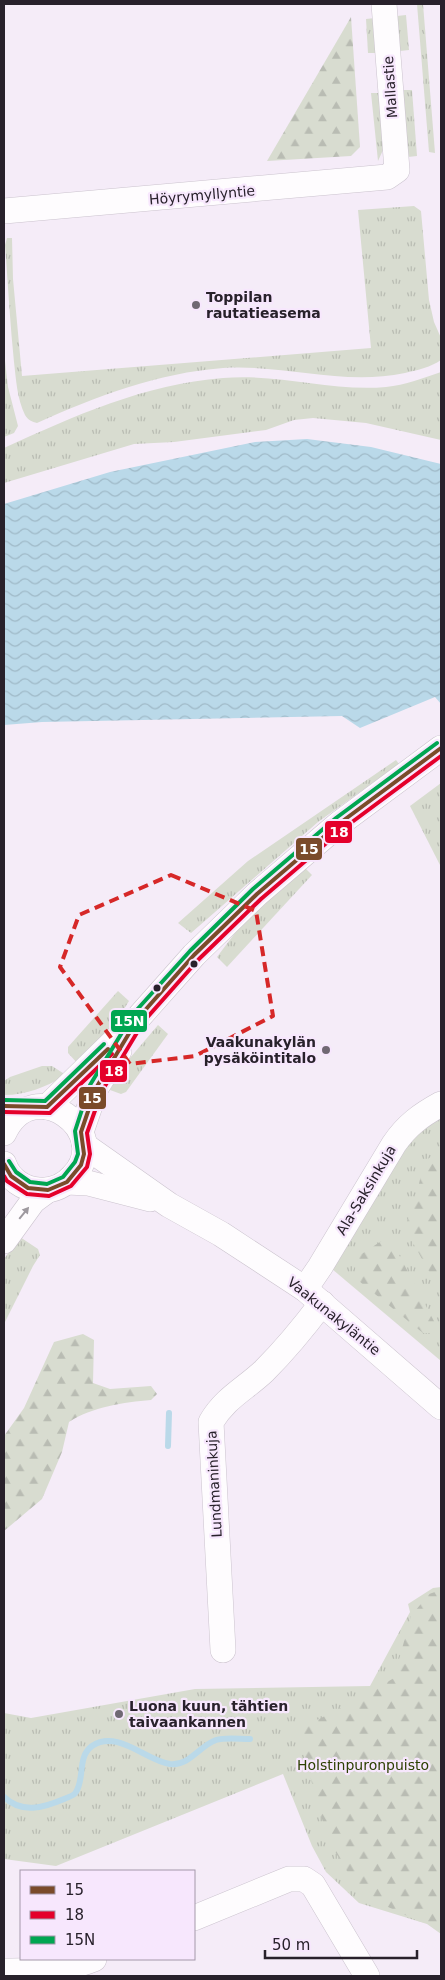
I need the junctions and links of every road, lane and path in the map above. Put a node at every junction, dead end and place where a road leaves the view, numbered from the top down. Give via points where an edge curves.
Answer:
1 (384, 4) edge
2 (397, 170) joint
3 (4, 211) edge
4 (435, 753) edge
5 (139, 1017) junction
6 (441, 1104) edge
7 (4, 1106) edge
8 (41, 1107) junction
9 (4, 1133) edge
10 (83, 1138) junction
11 (4, 1166) edge
12 (57, 1186) junction
13 (4, 1193) edge
14 (169, 1204) junction
15 (4, 1241) edge
16 (313, 1296) junction
17 (441, 1407) edge
18 (223, 1650) dead end
19 (195, 1918) edge
20 (91, 1960) edge
21 (4, 1971) edge
22 (367, 1976) edge

1 - 2 street, Mallastie
2 - 3 street, Höyrymyllyntie via 387,177 374,179
4 - 5 street via 340,823 257,894 194,955
5 - 8 street
5 - 10 street via 96,1088
6 - 16 street, Ala-Saksinkuja via 405,1128
7 - 8 street
8 - 9 street via 15,1116
8 - 10 street, Vaakunakyläntie via 58,1109 68,1115
10 - 12 street via 81,1165 75,1174
10 - 14 street, Vaakunakyläntie via 95,1153
11 - 12 street, Vaakunakyläntie via 18,1183 32,1189
11 - 13 street
12 - 14 street, Vaakunakyläntie via 88,1183
15 -> 12 street via 33,1202
14 - 16 street, Vaakunakyläntie via 221,1234
16 - 17 street, Vaakunakyläntie
16 - 18 street, Lundmaninkuja via 287,1348 220,1408 211,1422
19 - 22 street via 289,1879 304,1879 313,1885
20 - 21 street via 43,1972

